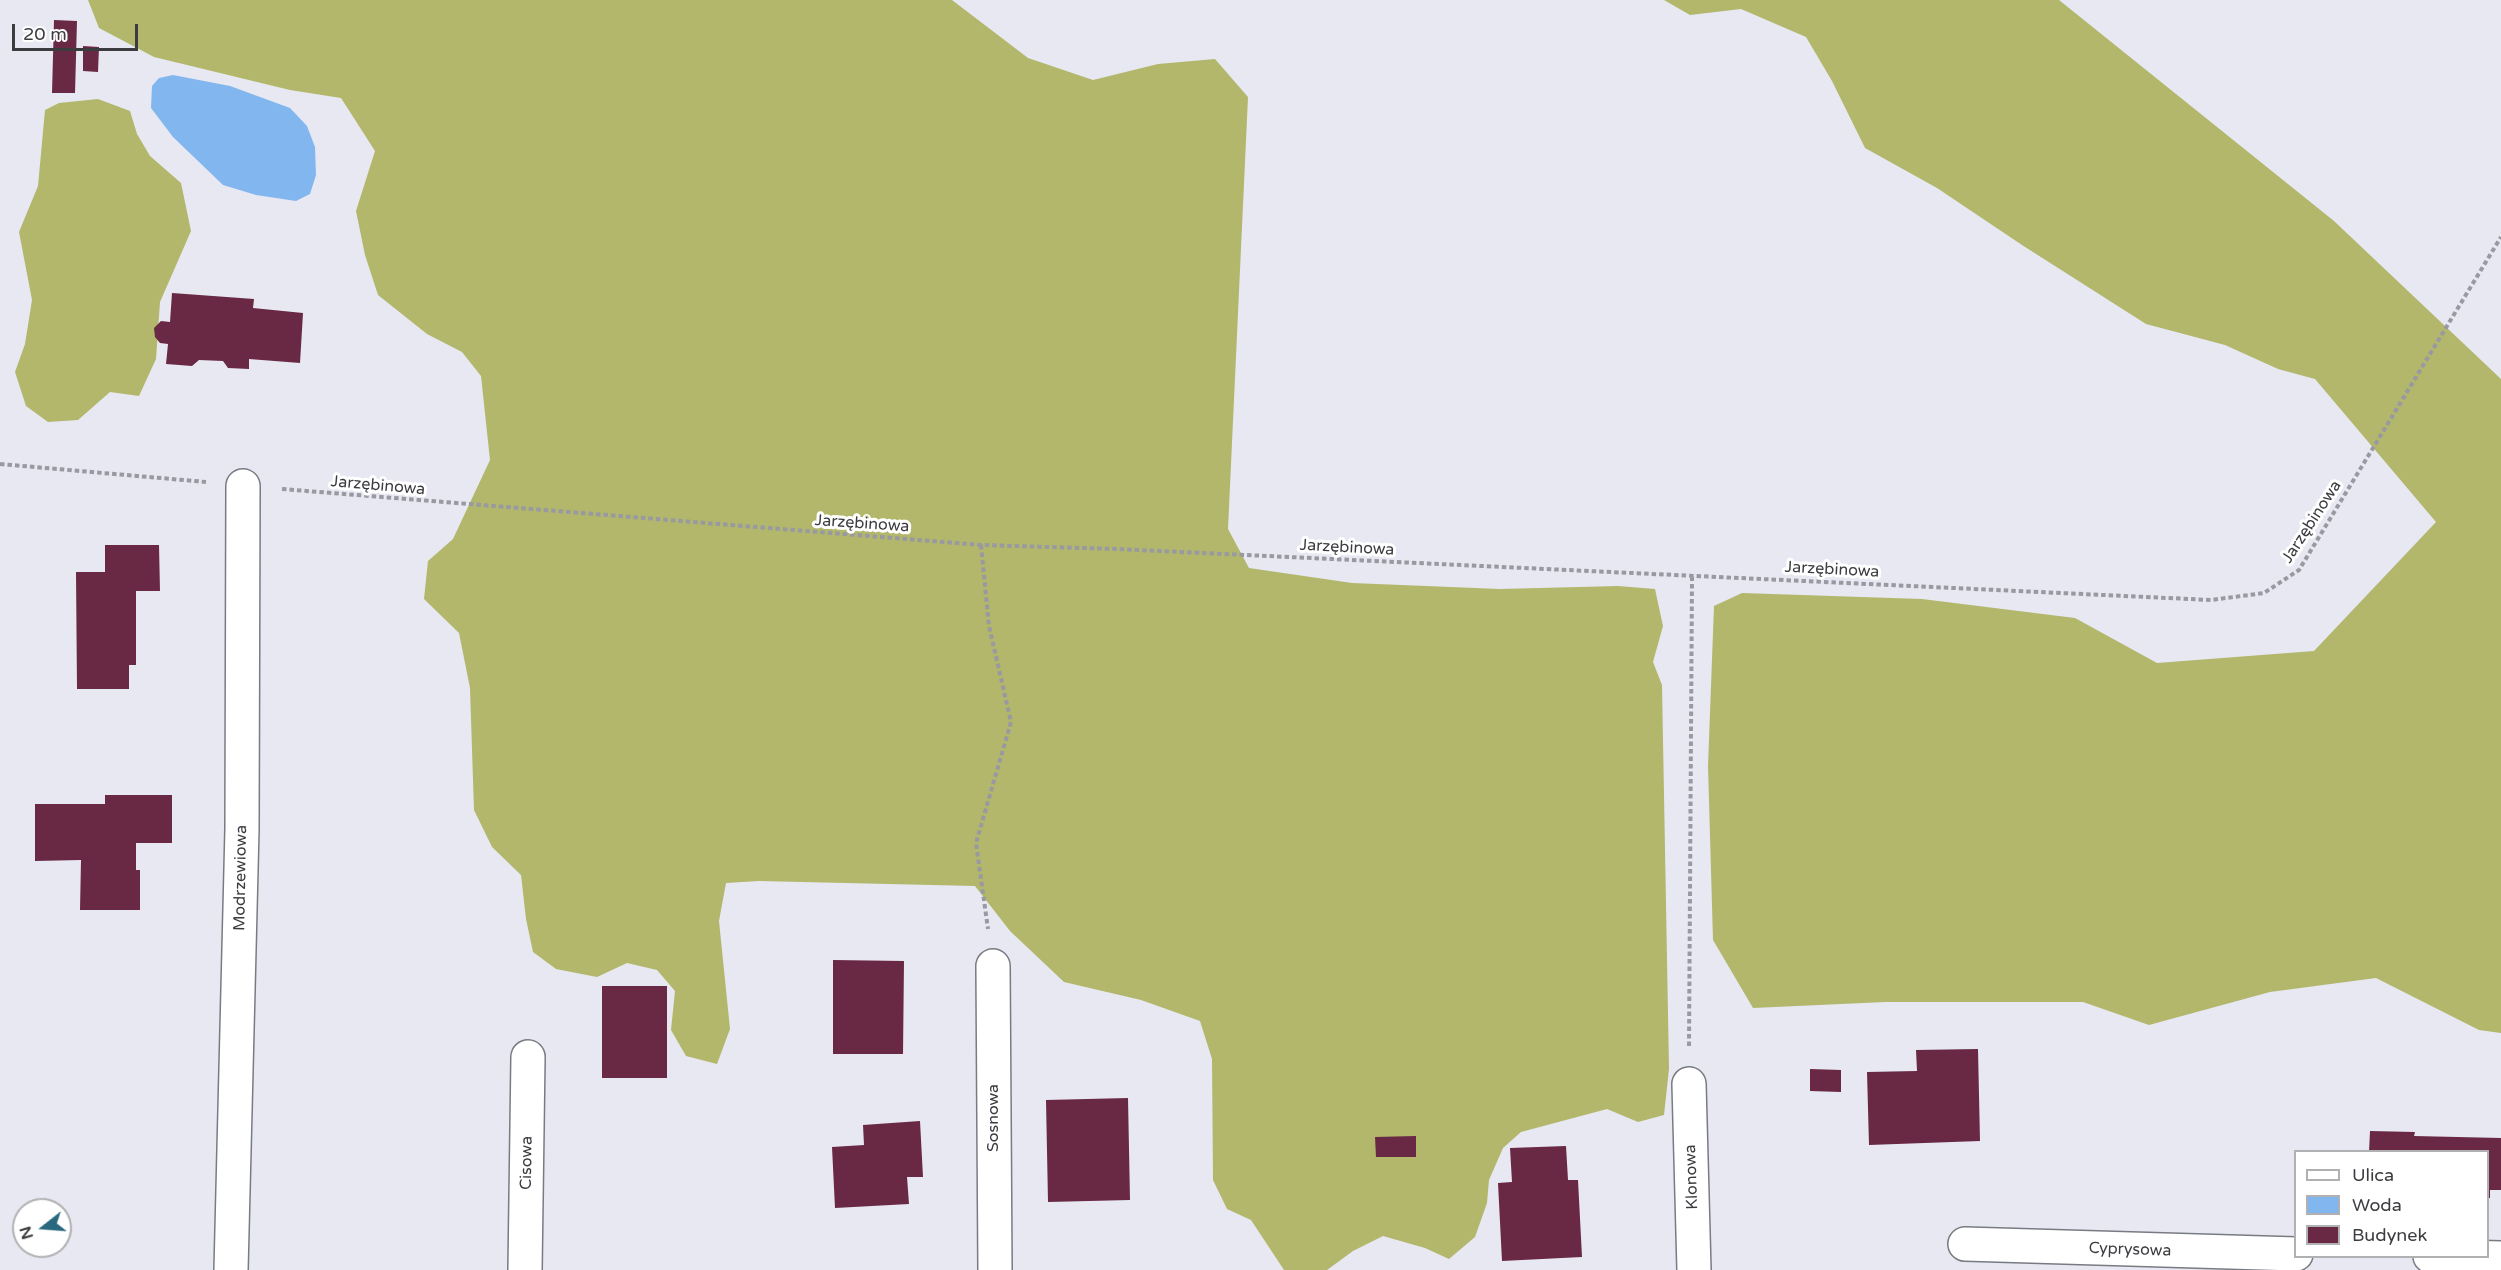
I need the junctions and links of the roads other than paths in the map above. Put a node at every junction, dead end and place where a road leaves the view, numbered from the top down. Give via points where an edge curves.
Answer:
1 (243, 486) road end
2 (993, 966) road end
3 (528, 1057) dead end
4 (1689, 1084) road end
5 (1965, 1244) dead end
6 (2294, 1254) edge
7 (2195, 1261) edge
8 (231, 1270) edge
9 (525, 1270) edge
10 (995, 1270) edge
11 (1694, 1270) edge

1 - 8 street, Modrzewiowa via 242,829
2 - 10 street, Sosnowa
3 - 9 street, Cisowa
4 - 11 street, Klonowa
5 - 7 street, Cyprysowa
6 - 7 street, Cyprysowa

